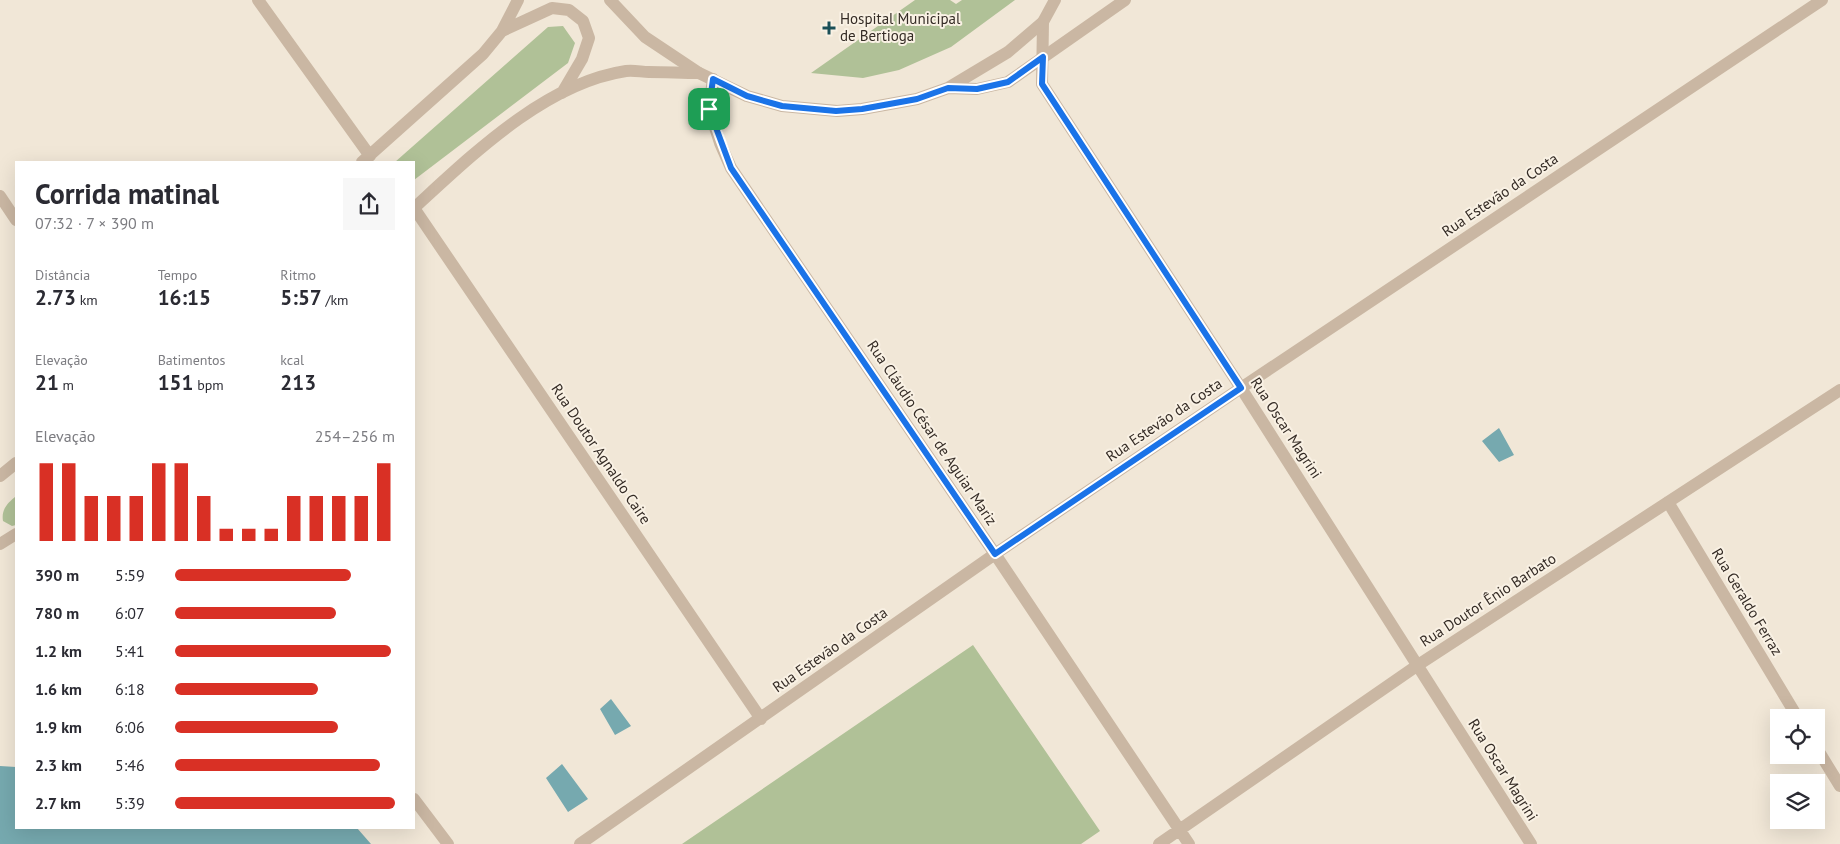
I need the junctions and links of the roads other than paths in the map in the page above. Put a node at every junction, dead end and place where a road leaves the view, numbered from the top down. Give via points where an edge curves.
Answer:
1 (258, 0) edge
2 (518, 0) edge
3 (610, 0) edge
4 (1056, 0) edge
5 (1125, 0) edge
6 (1822, 0) edge
7 (1043, 22) junction
8 (502, 31) junction
9 (1043, 57) junction
10 (699, 73) junction
11 (713, 79) junction
12 (948, 88) junction
13 (562, 94) junction
14 (366, 159) edge
15 (0, 196) edge
16 (415, 207) edge
17 (415, 209) edge
18 (15, 218) edge
19 (1241, 388) junction
20 (1840, 390) edge
21 (15, 464) edge
22 (0, 476) edge
23 (1668, 502) junction
24 (15, 535) edge
25 (0, 544) edge
26 (995, 554) junction
27 (1418, 665) junction
28 (1793, 709) edge
29 (761, 719) junction
30 (1825, 762) edge
31 (1840, 786) edge
32 (415, 800) edge
33 (1181, 830) junction
34 (448, 844) edge
35 (580, 844) edge
36 (1159, 844) edge
37 (1189, 844) edge
38 (1531, 844) edge

1 - 14 street
2 - 8 street
3 - 10 street via 646,37
4 - 7 street
5 - 9 street
6 - 19 street, Rua Estevão da Costa
7 - 9 street, Rua Oscar Magrini
7 - 12 street via 1008,52
8 - 13 street via 552,8 569,10 583,21 589,38 582,59
8 - 14 street via 483,54
9 - 12 street via 1008,82 977,89
9 - 19 street, Rua Oscar Magrini via 1042,84
10 - 11 street
10 - 13 street via 627,71 592,80
11 - 12 street via 747,96 782,106 836,111 917,99
11 - 26 street, Rua Cláudio César de Aguiar Mariz via 709,109 731,168
13 - 16 street via 527,113 487,142
15 - 18 street
17 - 29 street, Rua Doutor Agnaldo Caire
19 - 26 street, Rua Estevão da Costa
19 - 27 street, Rua Oscar Magrini
20 - 23 street, Rua Doutor Ênio Barbato
21 - 22 street
23 - 27 street, Rua Doutor Ênio Barbato
23 - 28 street, Rua Geraldo Ferraz
24 - 25 street
26 - 29 street, Rua Estevão da Costa
26 - 33 street, Rua Cláudio César de Aguiar Mariz
27 - 33 street, Rua Doutor Ênio Barbato
27 - 38 street, Rua Oscar Magrini
29 - 35 street, Rua Estevão da Costa
30 - 31 street
32 - 34 street
33 - 36 street, Rua Doutor Ênio Barbato
33 - 37 street, Rua Cláudio César de Aguiar Mariz

